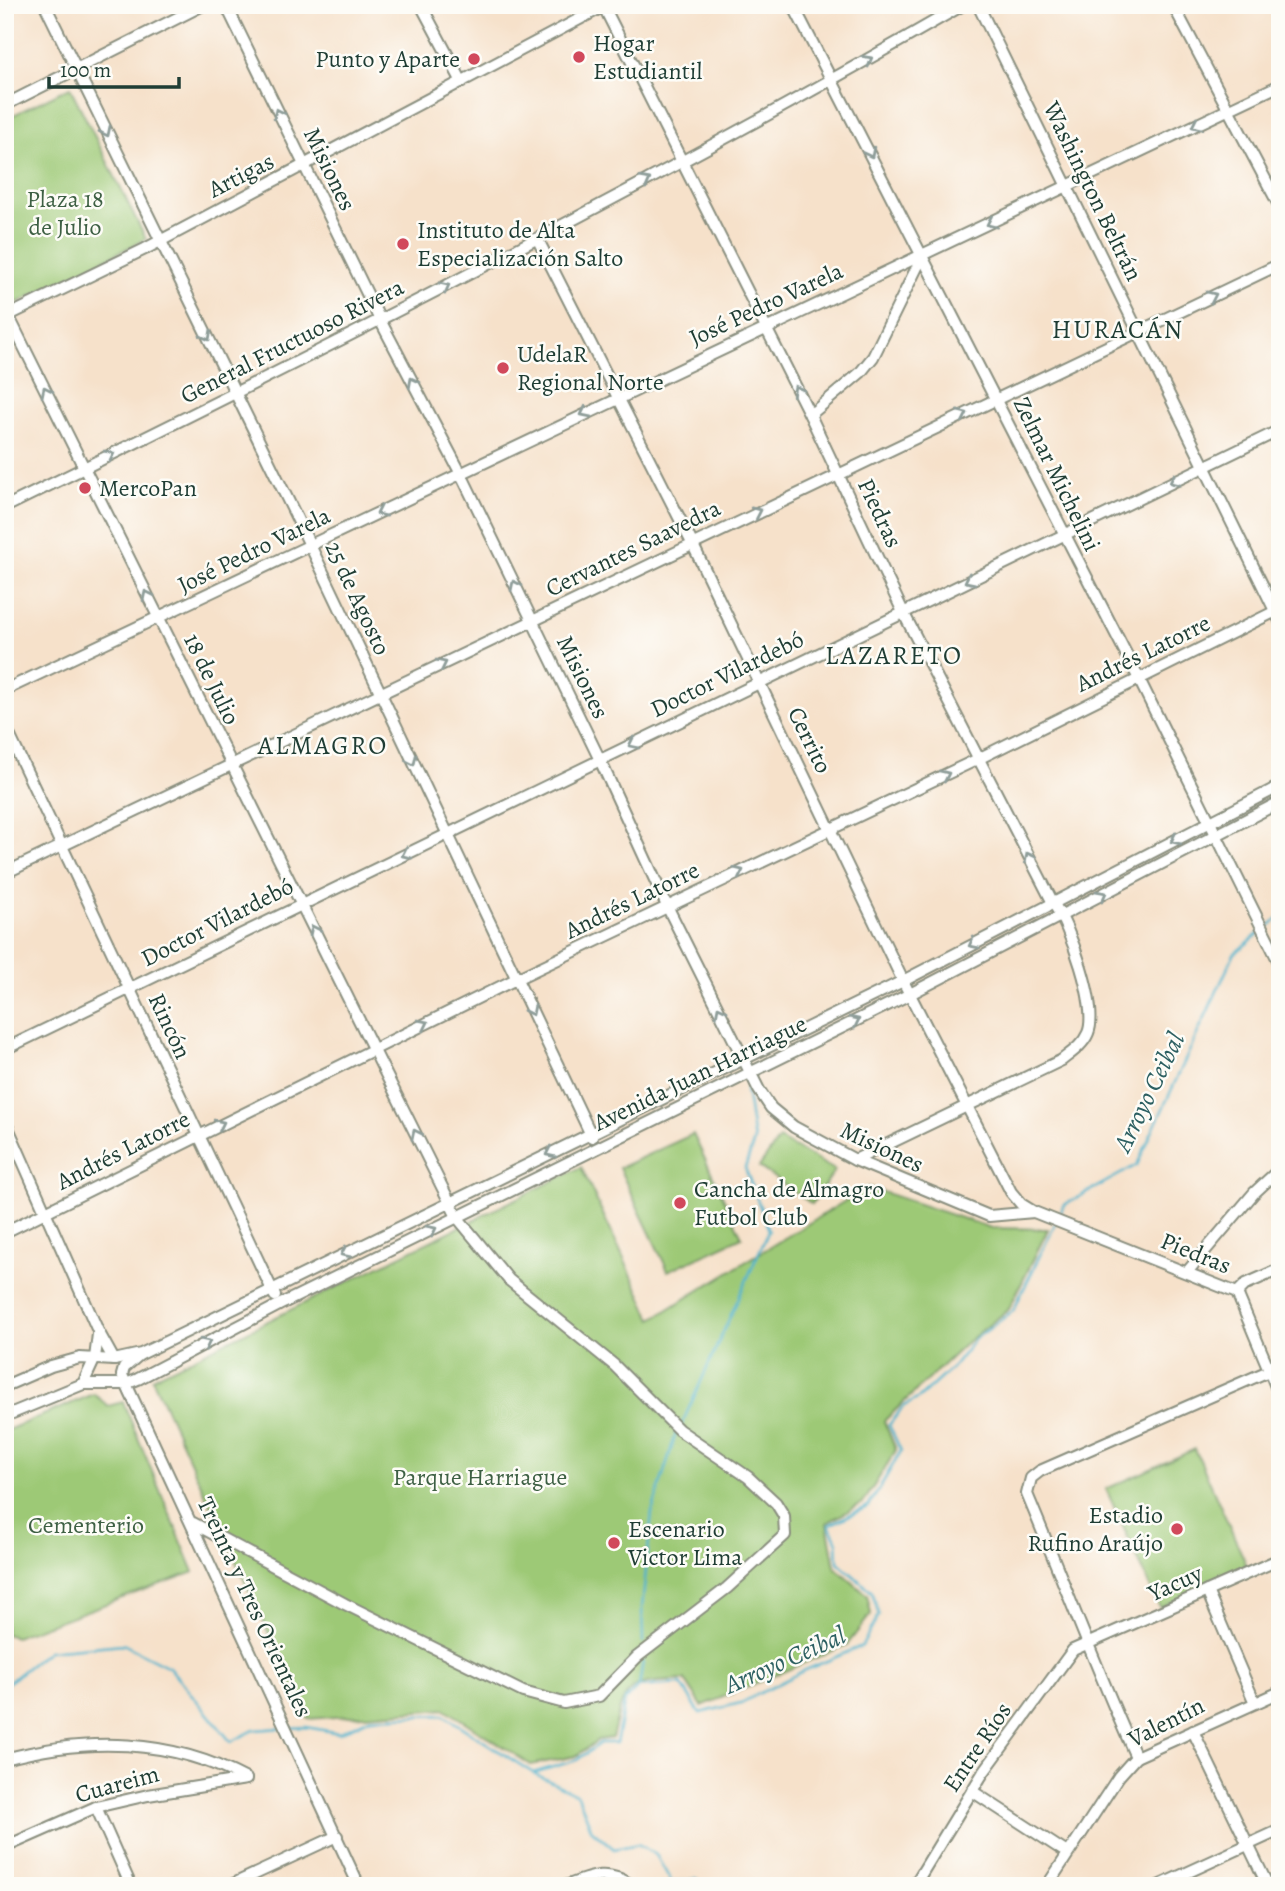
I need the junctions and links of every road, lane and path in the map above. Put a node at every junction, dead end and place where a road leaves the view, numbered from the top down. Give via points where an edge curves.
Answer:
1 (45, 5) edge
2 (202, 5) edge
3 (226, 5) edge
4 (421, 5) edge
5 (793, 5) edge
6 (963, 5) edge
7 (978, 5) edge
8 (1173, 5) edge
9 (604, 6) edge
10 (76, 71) junction
11 (832, 81) junction
12 (462, 82) junction
13 (1280, 85) edge
14 (5, 105) edge
15 (1229, 110) junction
16 (683, 162) junction
17 (304, 166) junction
18 (1067, 187) junction
19 (1280, 207) edge
20 (538, 240) junction
21 (159, 241) junction
22 (923, 255) junction
23 (1280, 264) edge
24 (6, 314) edge
25 (380, 320) junction
26 (763, 327) junction
27 (1139, 331) junction
28 (236, 394) junction
29 (617, 398) junction
30 (997, 399) junction
31 (810, 415) junction
32 (1280, 430) edge
33 (1205, 466) junction
34 (84, 468) junction
35 (837, 473) junction
36 (461, 474) junction
37 (5, 507) edge
38 (1062, 534) junction
39 (692, 543) junction
40 (310, 545) junction
41 (903, 612) junction
42 (1278, 614) edge
43 (159, 619) junction
44 (532, 620) junction
45 (1138, 677) junction
46 (758, 683) junction
47 (5, 690) edge
48 (381, 694) junction
49 (5, 726) edge
50 (978, 759) junction
51 (600, 760) junction
52 (233, 767) junction
53 (1280, 786) edge
54 (1280, 802) edge
55 (1210, 821) junction
56 (830, 829) junction
57 (1217, 834) junction
58 (447, 836) junction
59 (62, 846) junction
60 (5, 873) edge
61 (301, 903) junction
62 (1052, 903) junction
63 (667, 906) junction
64 (1063, 916) junction
65 (1279, 959) edge
66 (516, 979) junction
67 (903, 981) junction
68 (130, 989) junction
69 (910, 994) junction
70 (5, 1049) edge
71 (373, 1049) junction
72 (743, 1058) junction
73 (750, 1072) junction
74 (965, 1107) junction
75 (5, 1121) edge
76 (590, 1134) junction
77 (199, 1135) junction
78 (596, 1147) junction
79 (855, 1160) junction
80 (1280, 1169) edge
81 (449, 1202) junction
82 (47, 1212) junction
83 (1040, 1213) junction
84 (457, 1217) junction
85 (1074, 1226) joint
86 (5, 1232) edge
87 (1280, 1269) edge
88 (1187, 1272) junction
89 (272, 1290) junction
90 (1237, 1293) junction
91 (279, 1305) junction
92 (98, 1331) junction
93 (141, 1354) junction
94 (95, 1359) junction
95 (114, 1360) junction
96 (1280, 1366) edge
97 (1269, 1371) junction
98 (138, 1379) junction
99 (83, 1384) junction
100 (126, 1384) junction
101 (5, 1386) edge
102 (1280, 1396) edge
103 (5, 1416) edge
104 (193, 1523) junction
105 (1280, 1559) edge
106 (1207, 1591) junction
107 (1088, 1645) junction
108 (1280, 1692) edge
109 (1255, 1703) junction
110 (1193, 1731) junction
111 (1136, 1758) junction
112 (5, 1759) edge
113 (972, 1791) junction
114 (96, 1807) junction
115 (1280, 1830) edge
116 (337, 1836) junction
117 (1249, 1844) junction
118 (5, 1847) edge
119 (1068, 1853) junction
120 (131, 1886) edge
121 (229, 1886) edge
122 (359, 1886) edge
123 (566, 1886) edge
124 (633, 1886) edge
125 (914, 1886) edge
126 (1047, 1886) edge
127 (1158, 1886) edge
128 (1268, 1886) edge

1 - 10 street, 25 de Agosto
2 - 10 street
17 -> 3 street, Misiones
4 - 12 street
5 - 11 street, Zelmar Michelini
11 -> 6 street, General Fructuoso Rivera
7 - 18 street, Washington Beltrán
8 - 15 street
9 - 12 street, Artigas
9 - 16 street, Piedras
10 - 14 street
10 -> 21 street, 25 de Agosto
11 - 16 street, General Fructuoso Rivera
11 -> 22 street, Zelmar Michelini
12 - 17 street, Artigas
13 - 15 street, José Pedro Varela
15 -> 18 street, José Pedro Varela
15 - 19 street
20 -> 16 street, General Fructuoso Rivera
16 - 26 street, Piedras
17 - 21 street, Artigas
17 - 25 street, Misiones
18 -> 22 street, José Pedro Varela
18 - 27 street, Washington Beltrán
25 -> 20 street, General Fructuoso Rivera
20 - 29 street, Cerrito
21 - 24 street, Artigas
21 -> 28 street, 25 de Agosto
22 - 26 street, José Pedro Varela
22 - 30 street, Zelmar Michelini
22 - 31 street via 873,357
27 -> 23 street, Cervantes Saavedra
34 -> 24 street, 18 de Julio
25 - 28 street, General Fructuoso Rivera
36 -> 25 street, Misiones
26 - 29 street, José Pedro Varela
31 -> 26 street, Piedras
27 - 30 street, Cervantes Saavedra
27 - 33 street, Washington Beltrán
34 -> 28 street, General Fructuoso Rivera
28 - 40 street, 25 de Agosto
29 -> 36 street, José Pedro Varela
29 - 39 street, Cerrito
35 -> 30 street, Cervantes Saavedra
30 - 38 street, Zelmar Michelini
31 - 35 street, Piedras
32 - 33 street, Doctor Vilardebó
33 -> 38 street, Doctor Vilardebó
33 - 42 street, Washington Beltrán
34 - 37 street, General Fructuoso Rivera
43 -> 34 street, 18 de Julio
39 -> 35 street, Cervantes Saavedra
35 - 41 street, Piedras
36 -> 40 street, José Pedro Varela
44 -> 36 street, Misiones
38 -> 41 street, Doctor Vilardebó
38 - 45 street, Zelmar Michelini
39 - 44 street, Cervantes Saavedra
39 - 46 street, Cerrito
40 - 43 street, José Pedro Varela
40 - 48 street, 25 de Agosto
41 - 46 street, Doctor Vilardebó
41 - 50 street, Piedras
42 - 45 street, Andrés Latorre
43 - 47 street, José Pedro Varela
43 - 52 street, 18 de Julio
48 -> 44 street, Cervantes Saavedra
44 - 51 street, Misiones
45 - 50 street, Andrés Latorre
45 - 55 street, Zelmar Michelini
46 -> 51 street, Doctor Vilardebó
46 - 56 street, Cerrito
48 - 52 street, Cervantes Saavedra
48 -> 58 street, 25 de Agosto
49 - 59 street, Rincón
56 -> 50 street, Andrés Latorre
62 -> 50 street, Piedras
51 - 58 street, Doctor Vilardebó
51 - 63 street, Misiones
52 - 59 street, Cervantes Saavedra
52 - 61 street, 18 de Julio
53 - 55 street, Avenida Juan Harriague
54 - 57 street, Avenida Juan Harriague
55 - 57 street, Zelmar Michelini
55 -> 62 street, Avenida Juan Harriague
63 -> 56 street, Andrés Latorre
56 - 67 street, Cerrito
64 -> 57 street, Avenida Juan Harriague
57 - 65 street, Zelmar Michelini
58 -> 61 street, Doctor Vilardebó
58 - 66 street, 25 de Agosto
59 - 60 street, Cervantes Saavedra
59 - 68 street, Rincón
61 - 68 street, Doctor Vilardebó
71 -> 61 street, 18 de Julio
62 - 64 street, Piedras
62 -> 67 street, Avenida Juan Harriague
63 - 66 street, Andrés Latorre
72 -> 63 street, Misiones
64 - 69 street, Avenida Juan Harriague
64 - 74 street, Piedras via 1091,1010 1089,1031 1062,1060
71 -> 66 street, Andrés Latorre
66 -> 76 street, 25 de Agosto
67 - 69 street, Cerrito
67 - 72 street, Avenida Juan Harriague
68 - 70 street, Doctor Vilardebó
68 - 77 street, Rincón
73 -> 69 street, Avenida Juan Harriague
69 - 74 street, Cerrito
77 -> 71 street, Andrés Latorre
81 -> 71 street, 18 de Julio
72 - 73 street, Misiones
72 - 76 street, Avenida Juan Harriague
73 - 78 street, Avenida Juan Harriague
73 - 79 street, Misiones via 771,1108 793,1127
74 - 79 street
74 - 83 street, Cerrito via 1011,1192 1021,1204
75 - 82 street
76 - 78 street, 25 de Agosto
76 -> 81 street, Avenida Juan Harriague
77 - 82 street, Andrés Latorre
77 - 89 street, Rincón
78 - 84 street, Avenida Juan Harriague
79 - 83 street, Misiones via 989,1216
80 - 88 street
81 - 84 street, 18 de Julio
81 -> 89 street, Avenida Juan Harriague
82 - 86 street, Andrés Latorre
82 - 92 street
83 - 85 street, Cerrito
91 -> 84 street, Avenida Juan Harriague
84 - 104 street, 18 de Julio via 509,1280 614,1365 679,1430 776,1503 785,1516 785,1535 727,1588 637,1657 599,1696 564,1703 523,1692
85 - 88 street, Piedras
87 - 90 street via 1245,1284
88 - 90 street, Piedras
89 - 91 street, Rincón
89 - 93 street, Avenida Juan Harriague
90 - 97 street, Piedras
98 -> 91 street, Avenida Juan Harriague
92 - 94 street
92 - 95 street
93 - 95 street, Avenida Juan Harriague
93 - 98 street via 144,1368
93 - 100 street via 122,1371
94 - 95 street, Avenida Juan Harriague
94 - 99 street
94 - 101 street, Avenida Juan Harriague via 51,1366
96 - 97 street
97 - 102 street, Piedras
97 - 107 street via 1031,1478 1027,1494
98 - 100 street, Avenida Juan Harriague
99 - 100 street, Avenida Juan Harriague
99 - 103 street, Avenida Juan Harriague
100 - 104 street, Treinta y Tres Orientales
104 - 116 street, Treinta y Tres Orientales
105 - 106 street, Yacuy
106 - 107 street, Yacuy
106 - 109 street
107 - 111 street
107 - 113 street, Entre Ríos via 1066,1657
108 - 109 street, Valentín
109 - 110 street, Valentín
110 - 111 street, Valentín
110 - 117 street
111 - 119 street, Valentín
112 - 114 street, Cuareim via 70,1746 145,1746 204,1760 246,1779
113 - 119 street
113 - 125 street, Entre Ríos
114 - 118 street, Cuareim
114 - 120 street
115 - 117 street
116 - 121 street
116 - 122 street, Treinta y Tres Orientales
117 - 127 street
117 - 128 street
119 - 126 street, Valentín
123 - 124 street via 598,1874 609,1874

